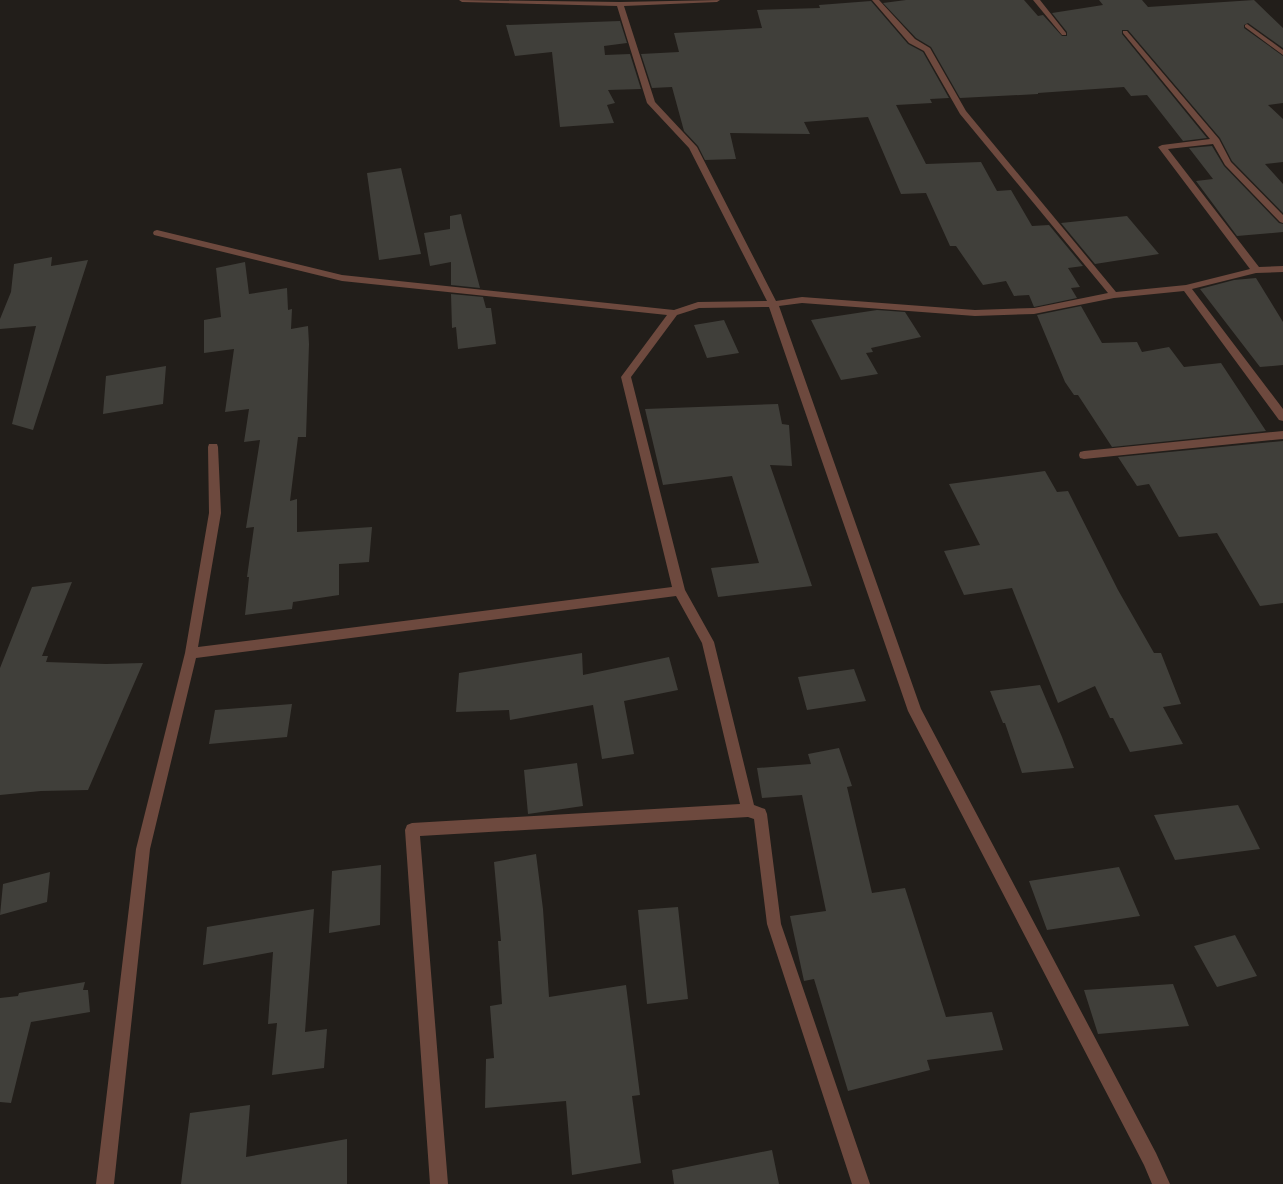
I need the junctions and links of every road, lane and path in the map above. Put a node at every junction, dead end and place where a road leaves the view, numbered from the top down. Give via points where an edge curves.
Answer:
1 (462, 0) edge
2 (717, 0) edge
3 (875, 0) edge
4 (1036, 0) edge
5 (620, 4) junction
6 (1247, 26) dead end
7 (1125, 32) dead end
8 (1064, 34) dead end
9 (1283, 53) edge
10 (1216, 141) junction
11 (1283, 220) edge
12 (157, 233) dead end
13 (1283, 269) edge
14 (1256, 270) junction
15 (1186, 288) junction
16 (1114, 295) junction
17 (773, 304) junction
18 (674, 313) junction
19 (1283, 417) edge
20 (1283, 435) edge
21 (213, 447) dead end
22 (1084, 454) dead end
23 (679, 591) junction
24 (191, 653) junction
25 (748, 810) junction
26 (105, 1184) edge
27 (439, 1184) edge
28 (861, 1184) edge
29 (1161, 1184) edge

1 - 5 street
2 - 5 street
3 - 16 street via 912,42 927,50 963,112
4 - 8 street
5 - 17 street via 651,103 693,147
6 - 9 street
7 - 10 street
10 - 11 street via 1228,163
10 - 14 street via 1162,148
12 - 18 street via 342,278
13 - 14 street
14 - 15 street
15 - 16 street
15 - 19 street
16 - 17 street via 1034,311 975,313 802,300
17 - 18 street via 698,305
17 - 29 street via 915,711
18 - 23 street via 626,377
20 - 22 street
21 - 24 street via 215,514
23 - 24 street
23 - 25 street via 708,642
24 - 26 street via 143,849
25 - 27 street via 412,830
25 - 28 street via 760,814 774,924

